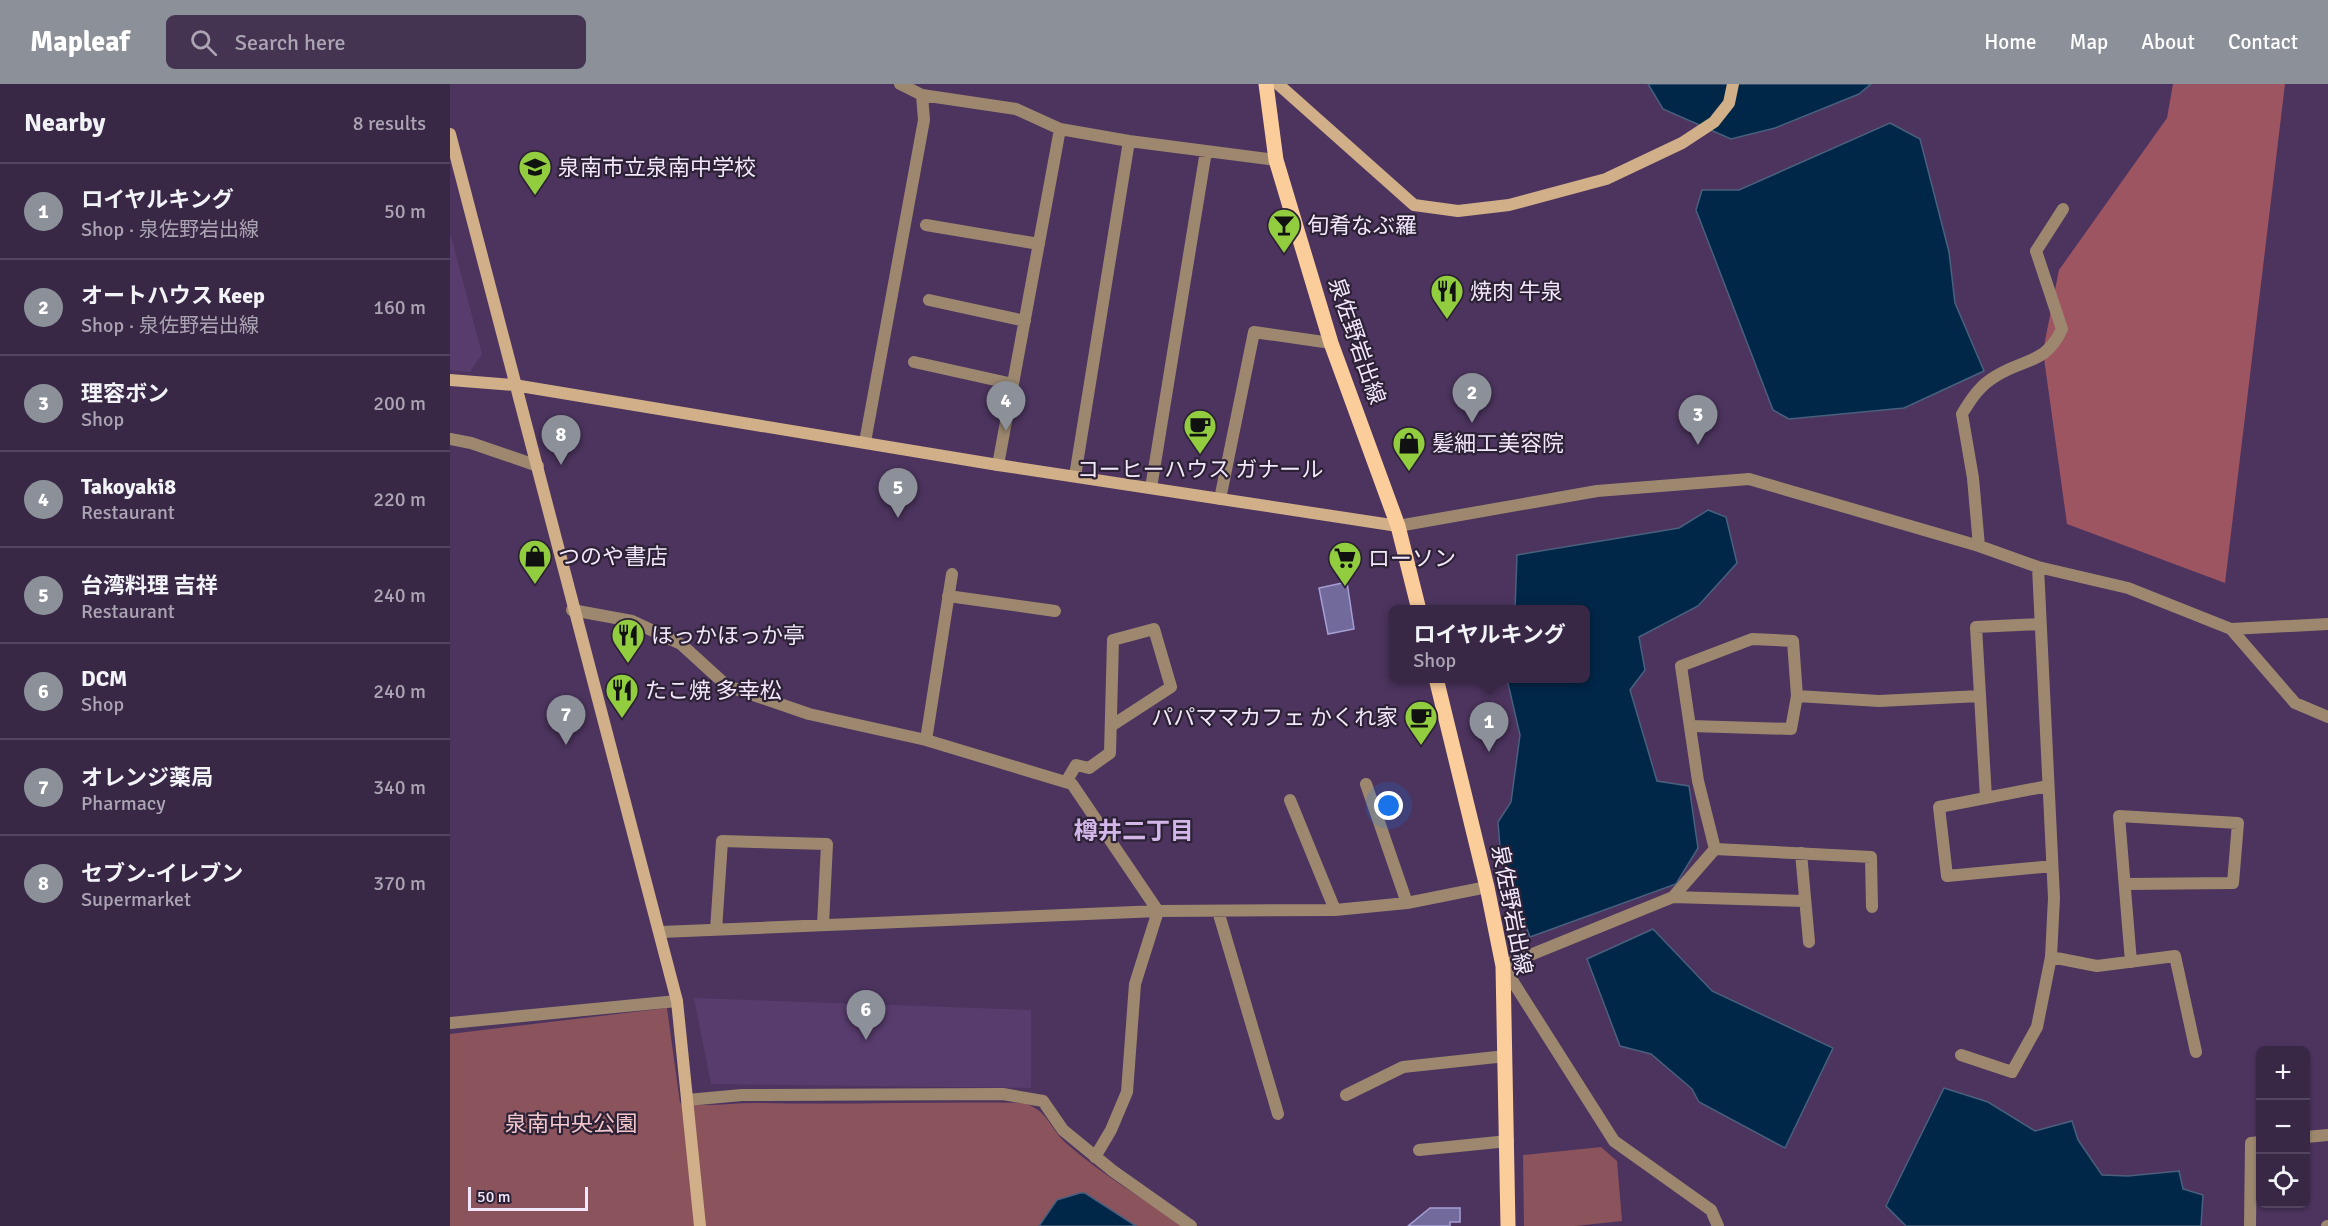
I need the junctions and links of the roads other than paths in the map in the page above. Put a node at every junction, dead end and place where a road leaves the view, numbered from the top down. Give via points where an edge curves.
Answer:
1 (900, 84) edge
2 (1266, 84) edge
3 (1278, 84) edge
4 (1733, 84) edge
5 (922, 96) junction
6 (1060, 129) junction
7 (450, 134) edge
8 (1129, 141) junction
9 (1206, 151) junction
10 (1276, 160) junction
11 (2063, 210) dead end
12 (926, 225) dead end
13 (1039, 244) junction
14 (929, 300) dead end
15 (1024, 321) junction
16 (1331, 343) junction
17 (914, 362) dead end
18 (450, 380) edge
19 (1013, 384) junction
20 (514, 385) junction
21 (450, 439) edge
22 (866, 442) junction
23 (998, 465) junction
24 (538, 466) junction
25 (1075, 476) junction
26 (1151, 488) junction
27 (1220, 499) junction
28 (1398, 526) junction
29 (1979, 546) junction
30 (2038, 567) junction
31 (952, 574) dead end
32 (948, 596) junction
33 (1418, 605) edge
34 (572, 610) junction
35 (1055, 611) dead end
36 (2040, 624) junction
37 (2328, 624) edge
38 (2231, 629) junction
39 (1437, 683) edge
40 (1797, 696) junction
41 (1980, 696) junction
42 (2328, 717) edge
43 (1111, 726) junction
44 (1691, 726) junction
45 (926, 740) junction
46 (1066, 782) junction
47 (1366, 784) dead end
48 (2048, 786) junction
49 (1986, 798) junction
50 (1290, 800) dead end
51 (1715, 849) junction
52 (1801, 853) junction
53 (2052, 866) junction
54 (2125, 885) junction
55 (1488, 887) junction
56 (1673, 897) junction
57 (1805, 901) junction
58 (1407, 903) junction
59 (1872, 907) dead end
60 (1218, 910) junction
61 (1335, 910) junction
62 (1158, 911) junction
63 (823, 925) junction
64 (716, 930) junction
65 (661, 932) junction
66 (1809, 942) dead end
67 (2051, 957) junction
68 (2131, 962) junction
69 (1503, 966) junction
70 (677, 1000) junction
71 (450, 1023) edge
72 (2196, 1052) dead end
73 (1961, 1055) dead end
74 (1506, 1056) junction
75 (1346, 1095) dead end
76 (687, 1100) junction
77 (1278, 1114) dead end
78 (2328, 1134) edge
79 (2310, 1136) edge
80 (1508, 1141) junction
81 (2256, 1142) edge
82 (1419, 1150) dead end
83 (1095, 1157) junction
84 (700, 1226) edge
85 (1191, 1226) edge
86 (1508, 1226) edge
87 (1718, 1226) edge
88 (2250, 1226) edge

1 - 5 street
2 - 10 main road, 泉佐野岩出線
3 - 4 street via 1414,205 1458,211 1509,205 1606,179 1682,143 1714,122 1729,103
5 - 6 street via 1016,109
5 - 22 street via 924,120
6 - 8 street
6 - 13 street
7 - 20 street
8 - 9 street
8 - 25 street
9 - 10 street
9 - 26 street
10 - 16 main road, 泉佐野岩出線
11 - 29 street via 2036,251 2061,328 2056,342 2047,353 1995,376 1975,393 1962,414
12 - 13 street
13 - 15 street
14 - 15 street
15 - 19 street
16 - 27 street via 1254,332
16 - 28 main road, 泉佐野岩出線
17 - 19 street
18 - 20 street
19 - 23 street
20 - 22 street
20 - 24 street
21 - 24 street
22 - 23 street
23 - 25 street
24 - 34 street
25 - 26 street
26 - 27 street
27 - 28 street
28 - 29 street via 1597,492 1749,479
28 - 33 main road, 泉佐野岩出線
29 - 30 street
30 - 36 street
30 - 38 street via 2128,588
31 - 32 street
32 - 35 street
32 - 45 street
34 - 45 street via 632,621 681,644 727,686 809,714
34 - 65 street
36 - 41 street via 1976,627
36 - 48 street
37 - 38 street
38 - 42 street via 2295,703
39 - 55 main road, 泉佐野岩出線
40 - 41 street via 1880,701
40 - 44 street via 1791,729
40 - 44 street via 1793,641 1752,639 1681,666
41 - 49 street
43 - 43 street via 1171,687 1154,629 1113,640
43 - 46 street via 1110,753 1089,768 1076,765
44 - 51 street via 1698,781
45 - 46 street
46 - 62 street via 1072,784
47 - 58 street
48 - 49 street
48 - 53 street
49 - 53 street via 1939,807 1947,876
50 - 61 street
51 - 52 street
51 - 56 street
52 - 57 street
52 - 59 street via 1871,857
53 - 67 street
54 - 54 street via 2233,883 2238,824 2120,816
54 - 68 street
55 - 58 street
55 - 69 main road, 泉佐野岩出線
56 - 57 street
56 - 69 street
57 - 66 street
58 - 61 street
60 - 61 street
60 - 62 street
60 - 77 street
62 - 63 street
62 - 83 street via 1135,984 1127,1092
63 - 64 street
63 - 64 street via 827,844 722,841
64 - 65 street
65 - 70 street
67 - 68 street via 2097,966
67 - 73 street via 2037,1027 2012,1072
68 - 72 street via 2175,956
69 - 74 main road, 泉佐野岩出線
69 - 87 street via 1614,1142 1711,1210
70 - 71 street
70 - 76 street
74 - 75 street via 1404,1067
74 - 80 main road, 泉佐野岩出線
76 - 83 street via 742,1095 1029,1097 1042,1101 1063,1130
76 - 84 street
78 - 79 street
80 - 82 street
80 - 86 main road, 泉佐野岩出線
81 - 88 street via 2251,1143
83 - 85 street

